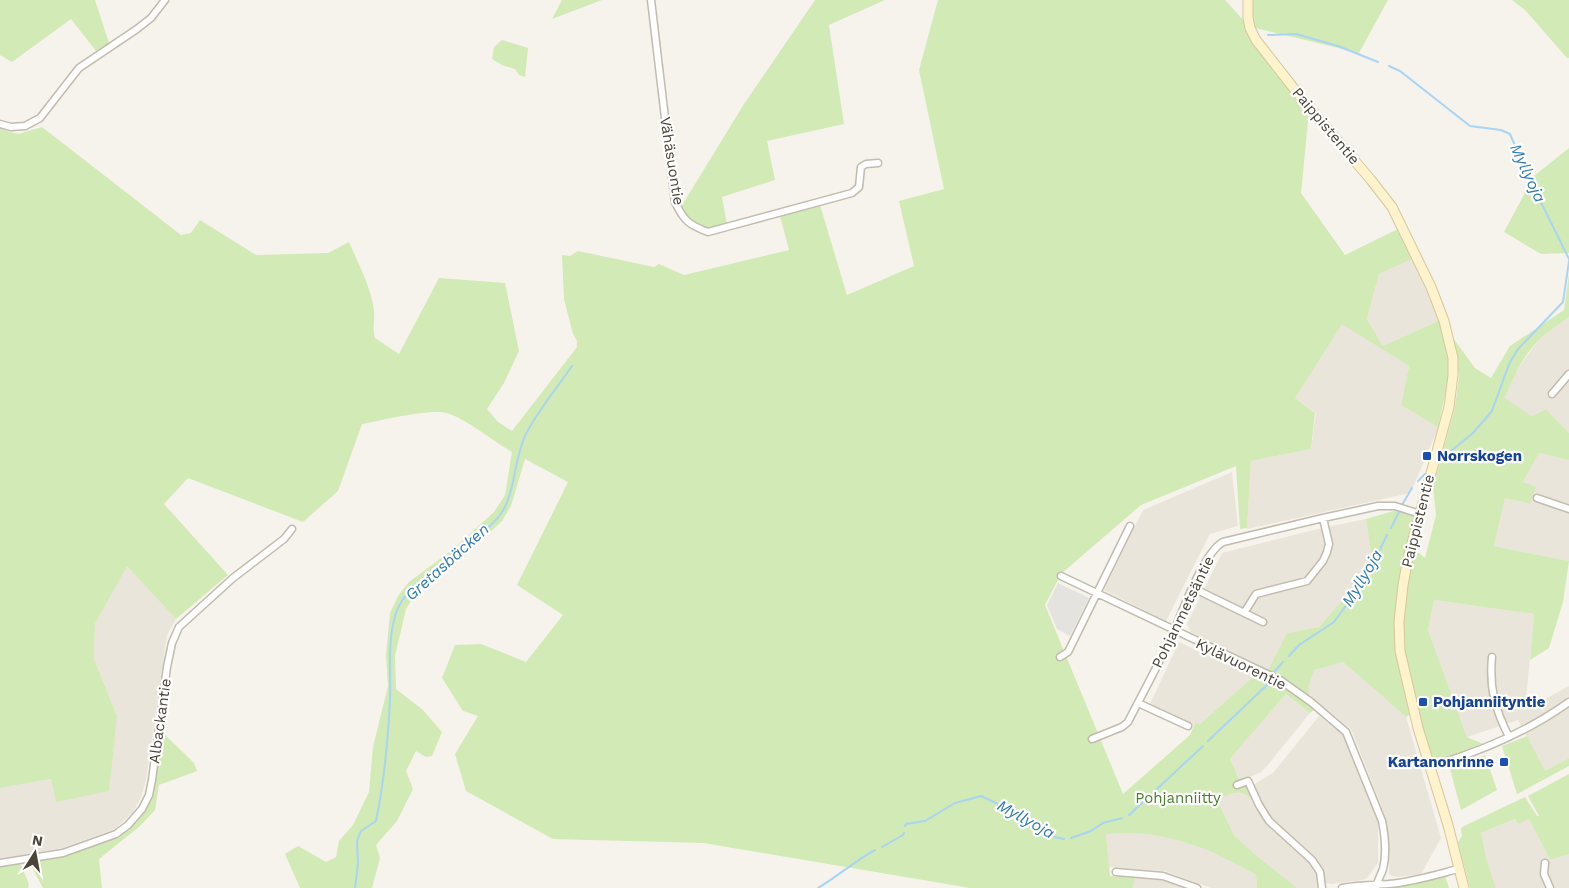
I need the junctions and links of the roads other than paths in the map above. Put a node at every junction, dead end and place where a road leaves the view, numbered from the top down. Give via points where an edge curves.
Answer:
1 (165, 0) edge
2 (652, 0) edge
3 (1248, 0) edge
4 (0, 124) edge
5 (878, 163) dead end
6 (1569, 374) edge
7 (1552, 394) dead end
8 (1537, 498) dead end
9 (1569, 509) edge
10 (1420, 514) junction
11 (1323, 518) junction
12 (1130, 526) dead end
13 (292, 529) dead end
14 (1061, 576) dead end
15 (1193, 588) junction
16 (1097, 594) junction
17 (1244, 613) junction
18 (1263, 622) dead end
19 (1174, 631) junction
20 (1492, 656) dead end
21 (1060, 657) dead end
22 (1569, 702) edge
23 (1138, 703) junction
24 (1188, 726) dead end
25 (1510, 737) junction
26 (1092, 739) dead end
27 (1431, 766) junction
28 (1237, 785) dead end
29 (0, 864) edge
30 (1545, 864) dead end
31 (1458, 869) junction
32 (1116, 872) dead end
33 (1376, 886) edge
34 (1197, 888) edge
35 (1322, 888) edge
36 (1342, 888) edge
37 (1464, 888) edge
38 (1550, 888) edge

1 - 4 street via 137,30 79,68 40,118 25,126
2 - 5 street, Vähäsuontie via 675,202 692,226 708,232 852,193 859,187 861,167
3 - 10 street, Paippistentie via 1248,18 1256,40 1392,207 1444,321 1453,358 1453,375 1449,407
6 - 7 street
8 - 9 street
10 - 11 street, Pohjanmetsäntie via 1395,506 1378,506
10 - 27 street, Paippistentie via 1402,585 1400,651 1418,728
11 - 15 street, Pohjanmetsäntie via 1218,544
11 - 17 street via 1329,544 1323,561 1307,581 1256,594
12 - 16 street
13 - 29 street, Albackantie via 178,627 167,666 152,780 142,809 116,834 63,853
14 - 16 street, Kylävuorentie
15 - 17 street
15 - 19 street, Pohjanmetsäntie
16 - 19 street, Kylävuorentie
16 - 21 street via 1068,652
17 - 18 street
19 - 23 street, Pohjanmetsäntie
19 - 33 street, Kylävuorentie via 1280,680 1346,732 1384,831 1383,868
20 - 25 street via 1490,678 1496,705
22 - 25 street via 1548,718
23 - 24 street
23 - 26 street, Pohjanmetsäntie via 1128,722
25 - 27 street
27 - 31 street, Paippistentie
28 - 35 street via 1248,781 1269,821 1312,860 1320,872
30 - 38 street via 1544,874
31 - 33 street
31 - 37 street, Paippistentie
32 - 34 street via 1163,876
33 - 36 street via 1363,884

